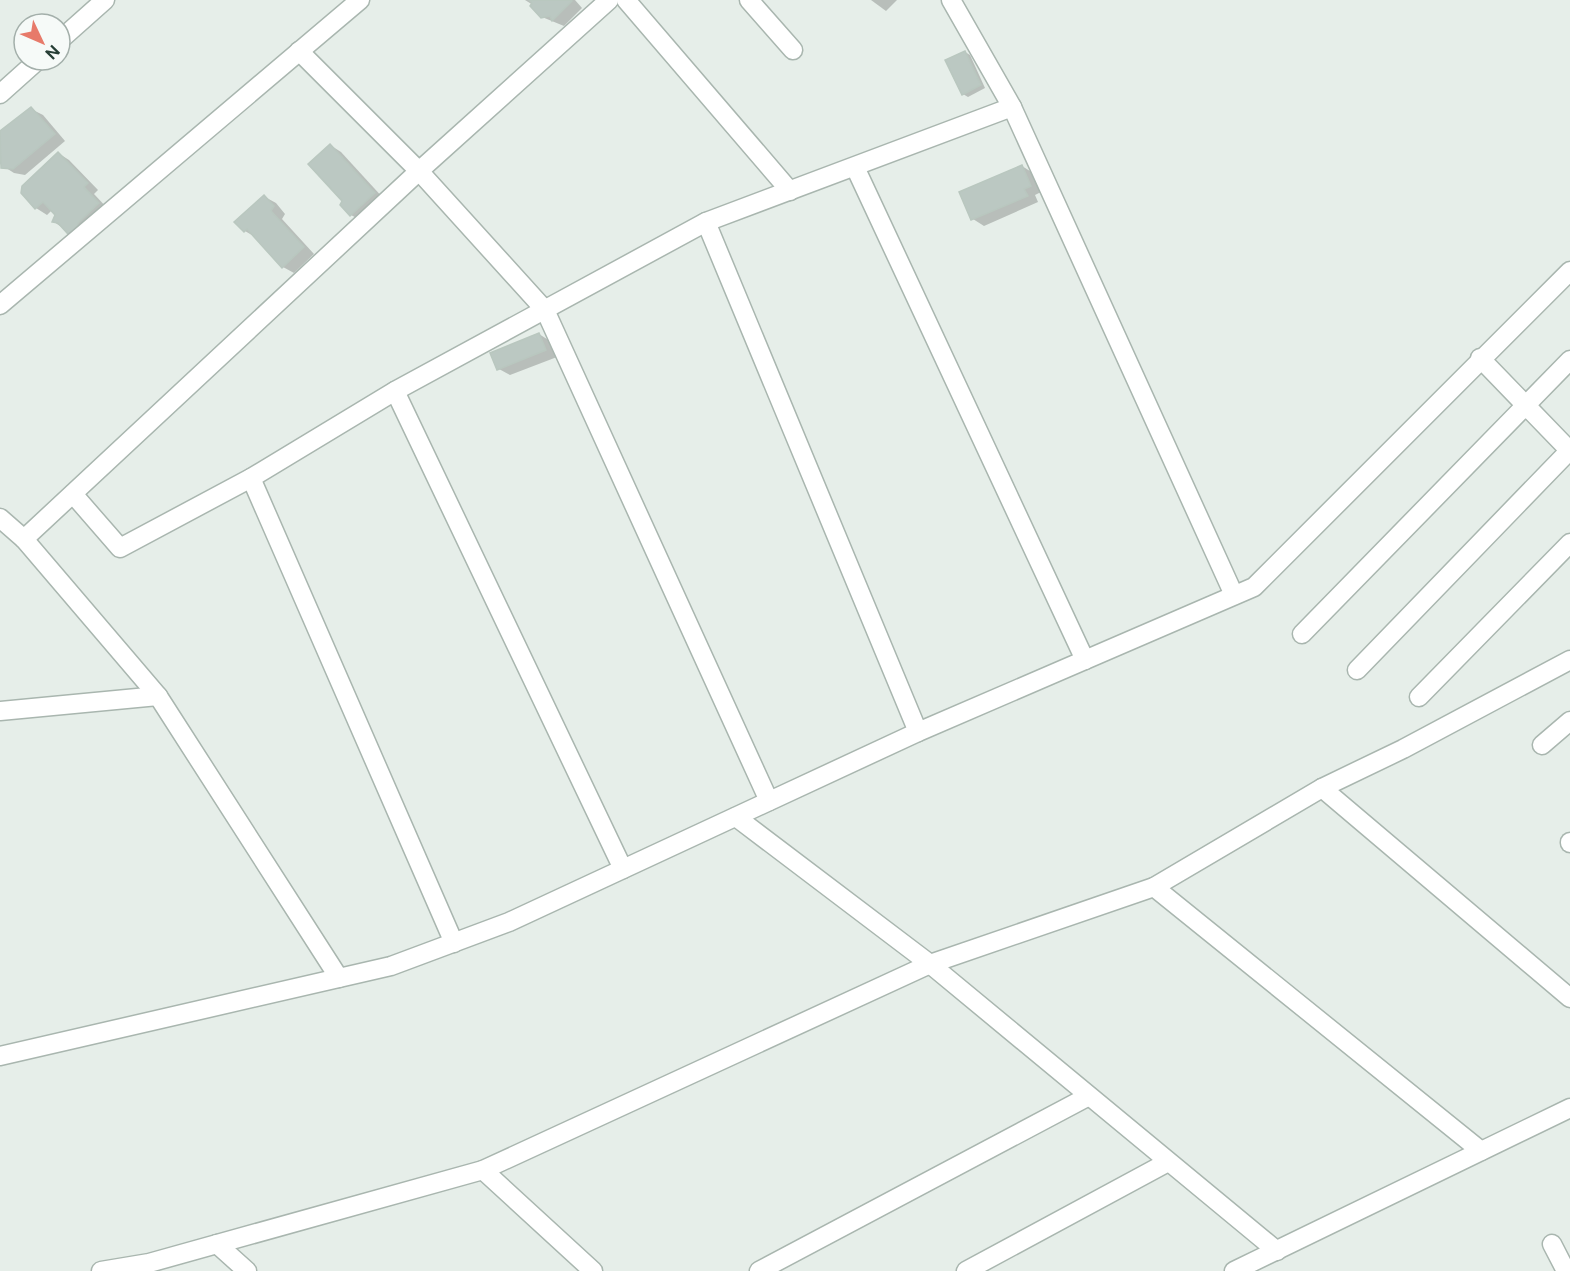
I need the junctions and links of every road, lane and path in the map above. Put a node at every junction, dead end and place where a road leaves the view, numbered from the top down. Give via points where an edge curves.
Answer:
1 (105, 0) edge
2 (360, 0) edge
3 (609, 0) edge
4 (626, 0) edge
5 (749, 0) edge
6 (951, 0) edge
7 (72, 29) edge
8 (793, 50) dead end
9 (299, 51) junction
10 (25, 72) edge
11 (0, 94) edge
12 (1012, 107) junction
13 (855, 167) junction
14 (419, 171) junction
15 (790, 191) junction
16 (706, 222) junction
17 (1570, 271) edge
18 (0, 304) edge
19 (545, 310) junction
20 (1480, 358) junction
21 (1570, 360) edge
22 (395, 391) junction
23 (1527, 404) junction
24 (1570, 450) edge
25 (251, 478) junction
26 (73, 494) junction
27 (0, 518) edge
28 (24, 539) junction
29 (1570, 543) edge
30 (1234, 595) junction
31 (1302, 634) dead end
32 (1085, 660) junction
33 (1570, 660) edge
34 (1357, 670) dead end
35 (158, 696) junction
36 (1419, 697) dead end
37 (0, 711) edge
38 (1570, 721) edge
39 (918, 732) junction
40 (1542, 745) dead end
41 (1322, 788) junction
42 (769, 801) junction
43 (736, 817) junction
44 (623, 869) junction
45 (1154, 887) junction
46 (454, 943) junction
47 (930, 964) junction
48 (339, 978) junction
49 (1570, 998) edge
50 (0, 1056) edge
51 (1089, 1096) junction
52 (1570, 1108) edge
53 (1481, 1151) junction
54 (1168, 1162) junction
55 (483, 1170) junction
56 (217, 1244) junction
57 (1552, 1244) dead end
58 (1277, 1251) junction
59 (101, 1271) edge
60 (247, 1271) edge
61 (593, 1271) edge
62 (759, 1271) edge
63 (966, 1271) edge
64 (1234, 1271) edge
65 (1566, 1271) edge

1 - 7 street
2 - 9 street
3 - 14 street
4 - 15 street
5 - 8 street
6 - 12 street
9 - 14 street
9 - 18 street
10 - 11 street
12 - 13 street
12 - 30 street
13 - 15 street
13 - 32 street
14 - 19 street
14 - 26 street
15 - 16 street
16 - 19 street
16 - 39 street
17 - 20 street
19 - 22 street
19 - 42 street
20 - 23 street
20 - 30 street via 1254,587
21 - 23 street
22 - 25 street
22 - 44 street
23 - 24 street
23 - 31 street
24 - 34 street
25 - 26 street via 120,548
25 - 46 street
26 - 28 street
27 - 28 street
28 - 35 street
29 - 36 street
30 - 32 street
32 - 39 street
33 - 41 street
35 - 37 street
35 - 48 street
38 - 40 street
39 - 42 street
41 - 45 street
41 - 49 street
42 - 43 street
43 - 44 street
43 - 47 street
44 - 46 street
45 - 47 street
45 - 53 street
46 - 48 street via 392,966
47 - 51 street
47 - 55 street
48 - 50 street
51 - 54 street
51 - 62 street
52 - 53 street
53 - 58 street
54 - 58 street
54 - 63 street
55 - 56 street
55 - 61 street
56 - 59 street via 149,1263
56 - 60 street
57 - 65 street
58 - 64 street

